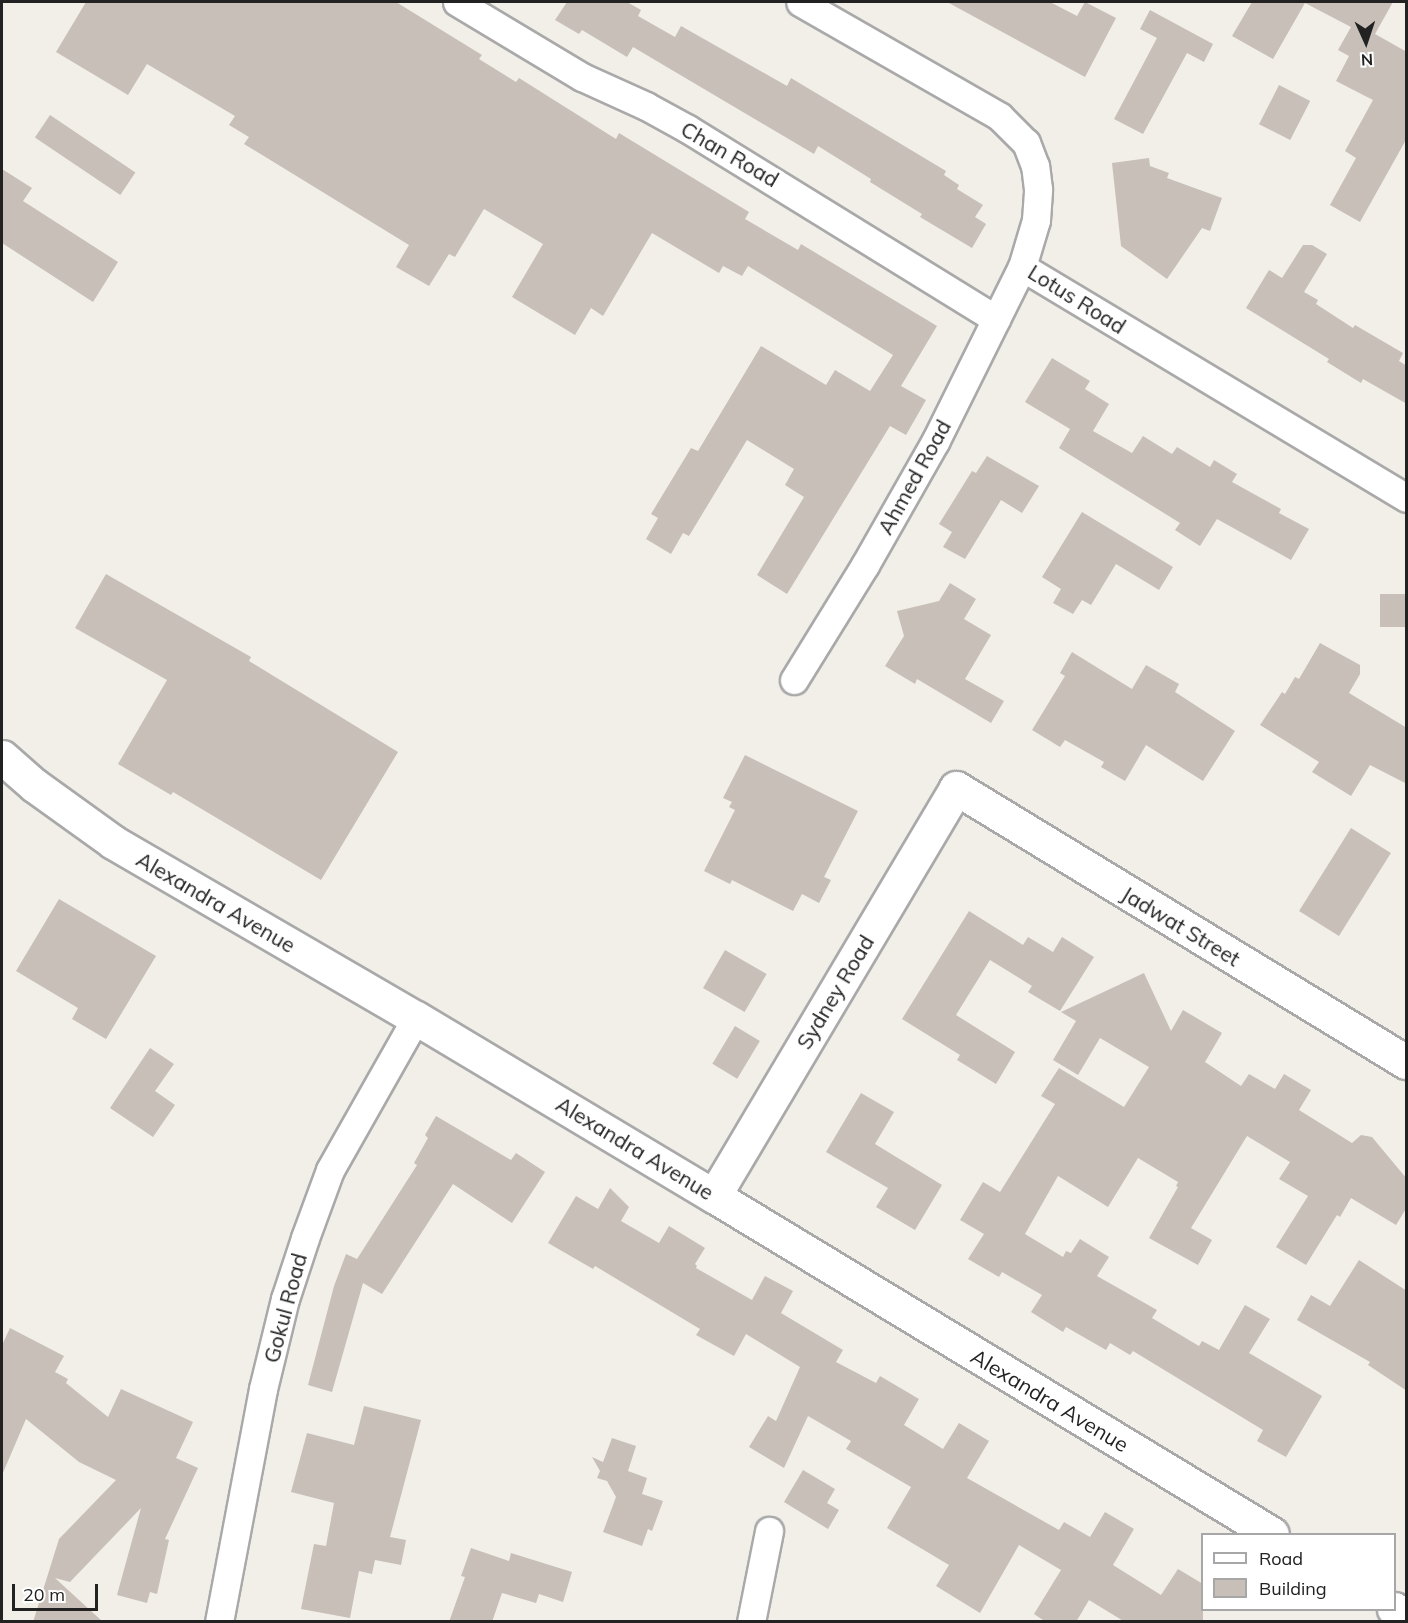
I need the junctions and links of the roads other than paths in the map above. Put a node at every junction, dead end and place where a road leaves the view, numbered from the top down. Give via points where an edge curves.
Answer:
1 (457, 2) edge
2 (800, 2) edge
3 (1022, 267) junction
4 (996, 319) junction
5 (1407, 498) edge
6 (794, 680) dead end
7 (2, 758) edge
8 (956, 788) joint
9 (416, 1018) junction
10 (1407, 1062) edge
11 (714, 1196) junction
12 (769, 1531) dead end
13 (1270, 1533) edge
14 (219, 1622) edge
15 (751, 1622) edge

1 - 4 street, Chan Road via 582,77 688,129
2 - 3 street, Lotus Road via 999,116 1026,143 1038,189 1036,220
3 - 4 street, Ahmed Road
3 - 5 street, Lotus Road
4 - 6 street, Ahmed Road via 929,452
7 - 9 street, Alexandra Avenue via 113,842
8 - 10 street, Jadwat Street
8 - 11 street, Sydney Road
9 - 11 street, Alexandra Avenue
9 - 14 street, Gokul Road via 330,1170 285,1299 263,1389
11 - 13 street, Alexandra Avenue
12 - 15 street

